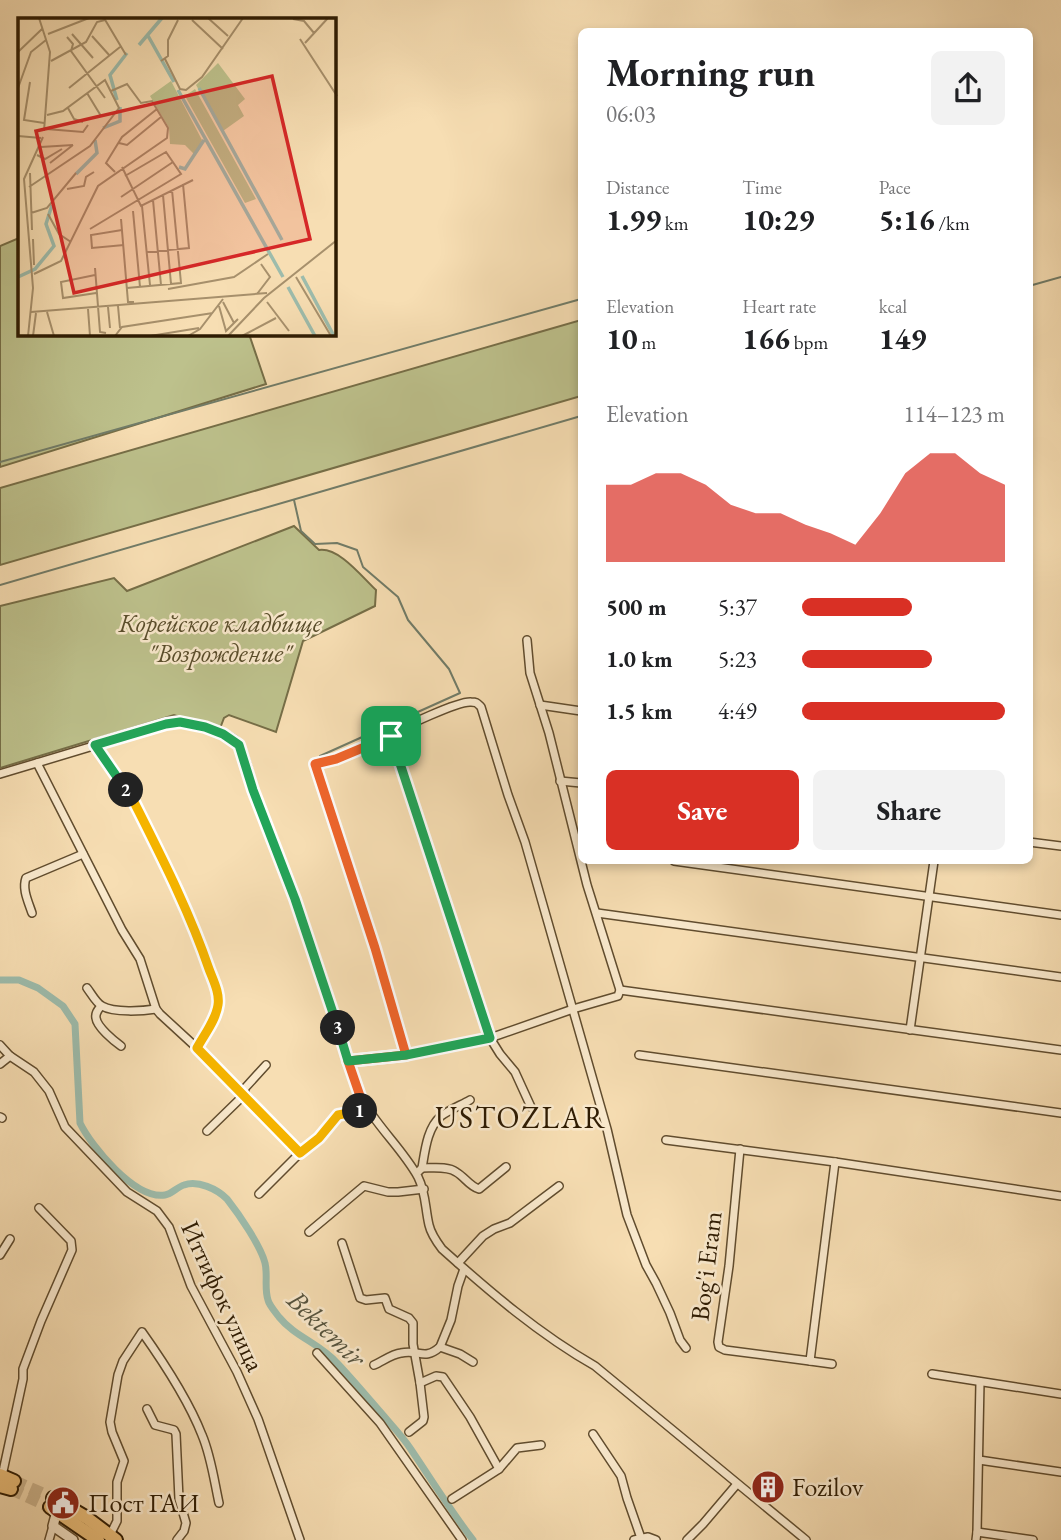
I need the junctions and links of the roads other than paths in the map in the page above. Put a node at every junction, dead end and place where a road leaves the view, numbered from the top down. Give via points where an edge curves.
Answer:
1 (527, 640) dead end
2 (540, 705) junction
3 (578, 711) edge
4 (391, 736) junction
5 (95, 745) junction
6 (37, 763) junction
7 (0, 774) edge
8 (560, 781) junction
9 (578, 783) edge
10 (1033, 842) edge
11 (578, 844) edge
12 (1061, 846) edge
13 (83, 854) junction
14 (582, 864) edge
15 (695, 864) edge
16 (934, 864) edge
17 (929, 897) junction
18 (32, 913) dead end
19 (597, 913) junction
20 (1061, 915) edge
21 (921, 958) junction
22 (1061, 977) edge
23 (87, 988) dead end
24 (620, 990) junction
25 (101, 1006) junction
26 (156, 1009) junction
27 (573, 1009) junction
28 (910, 1030) junction
29 (490, 1038) junction
30 (0, 1045) edge
31 (121, 1046) dead end
32 (197, 1048) junction
33 (1061, 1050) edge
34 (406, 1055) junction
35 (639, 1055) dead end
36 (10, 1056) junction
37 (348, 1061) junction
38 (0, 1064) edge
39 (266, 1065) dead end
40 (244, 1095) junction
41 (470, 1100) dead end
42 (531, 1107) dead end
43 (368, 1111) junction
44 (1061, 1113) edge
45 (207, 1131) dead end
46 (666, 1140) dead end
47 (740, 1149) junction
48 (300, 1153) junction
49 (835, 1162) junction
50 (506, 1167) dead end
51 (419, 1171) junction
52 (559, 1186) dead end
53 (424, 1188) junction
54 (259, 1194) dead end
55 (1061, 1196) edge
56 (39, 1208) dead end
57 (309, 1231) dead end
58 (10, 1239) dead end
59 (342, 1242) dead end
60 (0, 1255) edge
61 (461, 1266) junction
62 (440, 1347) junction
63 (686, 1348) dead end
64 (414, 1352) junction
65 (317, 1353) dead end
66 (810, 1361) junction
67 (473, 1362) dead end
68 (832, 1364) dead end
69 (374, 1365) dead end
70 (932, 1374) dead end
71 (980, 1382) junction
72 (420, 1383) junction
73 (1061, 1394) edge
74 (147, 1409) dead end
75 (409, 1432) dead end
76 (593, 1434) dead end
77 (541, 1445) dead end
78 (979, 1460) junction
79 (499, 1469) junction
80 (1061, 1472) edge
81 (5, 1481) edge
82 (737, 1483) junction
83 (452, 1499) dead end
84 (219, 1503) dead end
85 (54, 1505) joint
86 (53, 1526) junction
87 (976, 1536) edge
88 (108, 1538) edge
89 (457, 1539) edge
90 (638, 1539) edge
91 (49, 1540) edge
92 (73, 1540) edge
93 (177, 1540) edge
94 (300, 1540) edge
95 (656, 1540) edge
96 (687, 1540) edge
97 (806, 1540) edge
98 (1033, 1540) edge

1 - 2 street via 530,673
2 - 3 street
2 - 8 street
4 - 27 street via 468,702 481,707
4 - 29 street
4 - 34 street via 315,764
5 - 6 street
5 - 32 street via 132,798 152,838 218,994 216,1013
5 - 37 street via 180,722 223,734 239,745
6 - 7 street
6 - 13 street
8 - 9 street
8 - 11 street
10 - 12 street
13 - 18 street via 26,878
13 - 26 street via 140,959
14 - 19 street
15 - 17 street
16 - 17 street
17 - 20 street
17 - 21 street
19 - 21 street
19 - 24 street
21 - 22 street
21 - 28 street
23 - 25 street
24 - 27 street via 618,996
24 - 28 street
25 - 26 street
25 - 31 street via 97,1021
26 - 32 street
27 - 29 street
27 - 63 street via 627,1214
28 - 33 street
29 - 34 street
29 - 42 street via 515,1072
30 - 36 street, Иттифок улица
32 - 40 street
34 - 37 street
35 - 44 street
36 - 38 street
36 - 94 street, Иттифок улица via 34,1072 49,1091 65,1127 127,1192 157,1210 169,1227 191,1286 258,1419
37 - 43 street
39 - 40 street
40 - 45 street
40 - 48 street
41 - 51 street via 436,1121
43 - 48 street via 338,1115
43 - 51 street
46 - 47 street
47 - 49 street
47 - 66 street, Bog'i Eram via 719,1347
48 - 54 street
49 - 55 street
49 - 66 street
50 - 51 street via 479,1189 455,1170
51 - 53 street
52 - 61 street via 510,1223 483,1236
53 - 57 street via 398,1192 360,1187
53 - 61 street via 434,1238
56 - 81 street via 73,1245 23,1369
58 - 60 street
59 - 64 street via 360,1298 385,1298 389,1309 410,1318
61 - 62 street via 451,1320
61 - 82 street via 505,1305 595,1366
62 - 64 street via 432,1354
62 - 67 street
64 - 69 street
64 - 72 street
65 - 89 street via 380,1423
66 - 68 street
70 - 71 street
71 - 73 street
71 - 78 street
72 - 75 street via 424,1418
72 - 79 street via 443,1377
74 - 93 street via 155,1425 176,1434 179,1499 186,1523
76 - 90 street via 621,1476
77 - 79 street via 517,1448
78 - 80 street
78 - 87 street
79 - 83 street
82 - 96 street
82 - 97 street
84 - 88 street via 202,1434 142,1332 118,1375 110,1422 124,1461 117,1482 117,1521
85 - 86 street
85 - 88 highway
86 - 91 street
86 - 92 street
87 - 98 street
90 - 95 street

